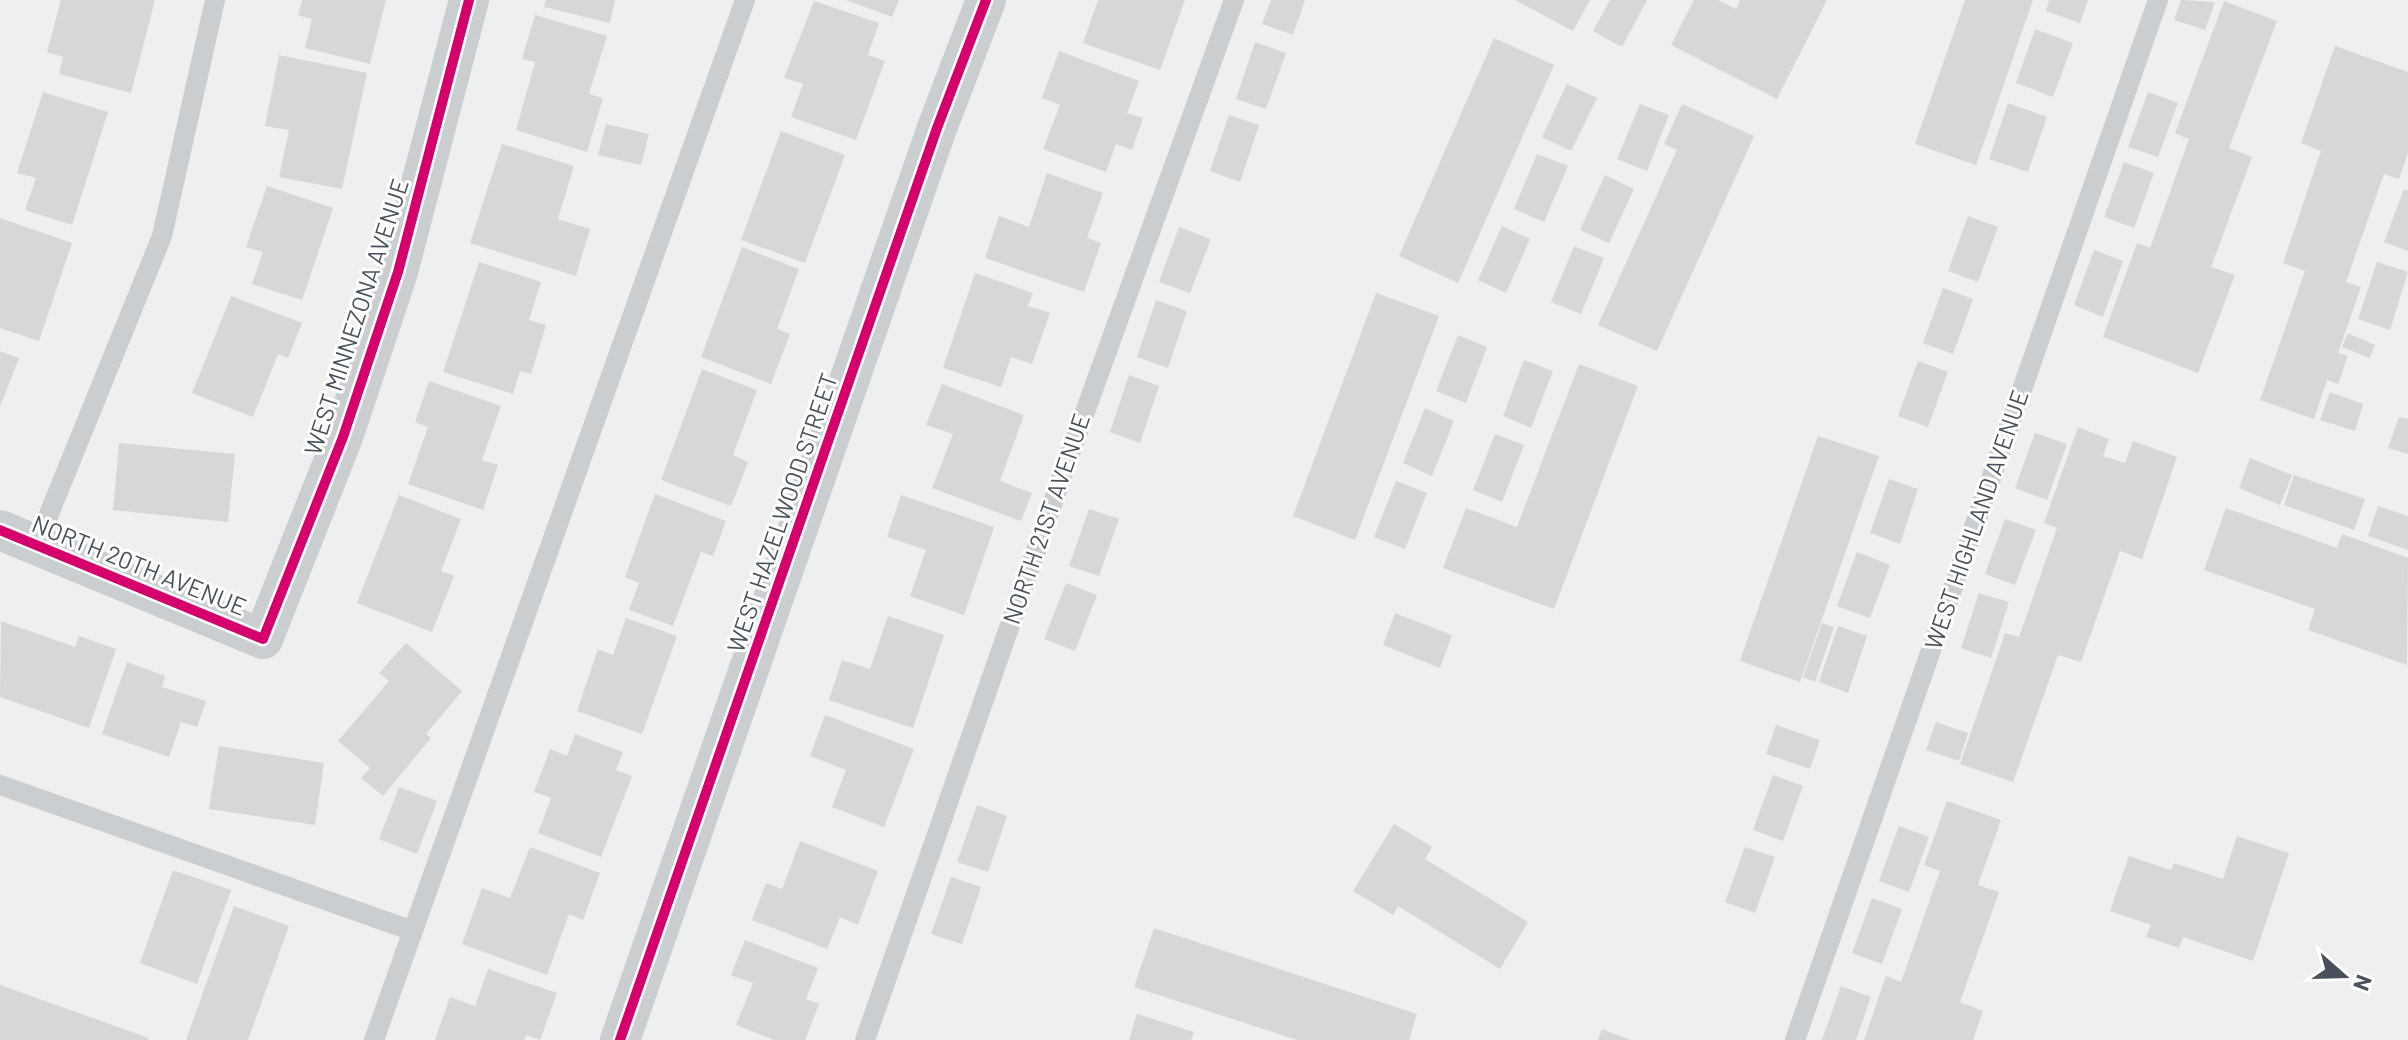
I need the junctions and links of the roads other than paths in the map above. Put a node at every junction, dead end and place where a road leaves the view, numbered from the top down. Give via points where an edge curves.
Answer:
1 (215, 0) edge
2 (469, 0) edge
3 (745, 0) edge
4 (986, 0) edge
5 (1234, 0) edge
6 (2158, 0) edge
7 (0, 530) edge
8 (36, 546) junction
9 (263, 639) joint
10 (0, 785) edge
11 (413, 931) junction
12 (374, 1040) edge
13 (620, 1040) edge
14 (865, 1040) edge
15 (1795, 1040) edge

1 - 8 lane via 162,236
2 - 9 street, WEST MINNEZONA AVENUE via 398,272 343,437
3 - 11 lane
4 - 13 street, WEST HAZELWOOD STREET
5 - 14 lane, NORTH 21ST AVENUE
6 - 15 lane, WEST HIGHLAND AVENUE
7 - 8 street, NORTH 20TH AVENUE
8 - 9 street, NORTH 20TH AVENUE
10 - 11 lane
11 - 12 lane

